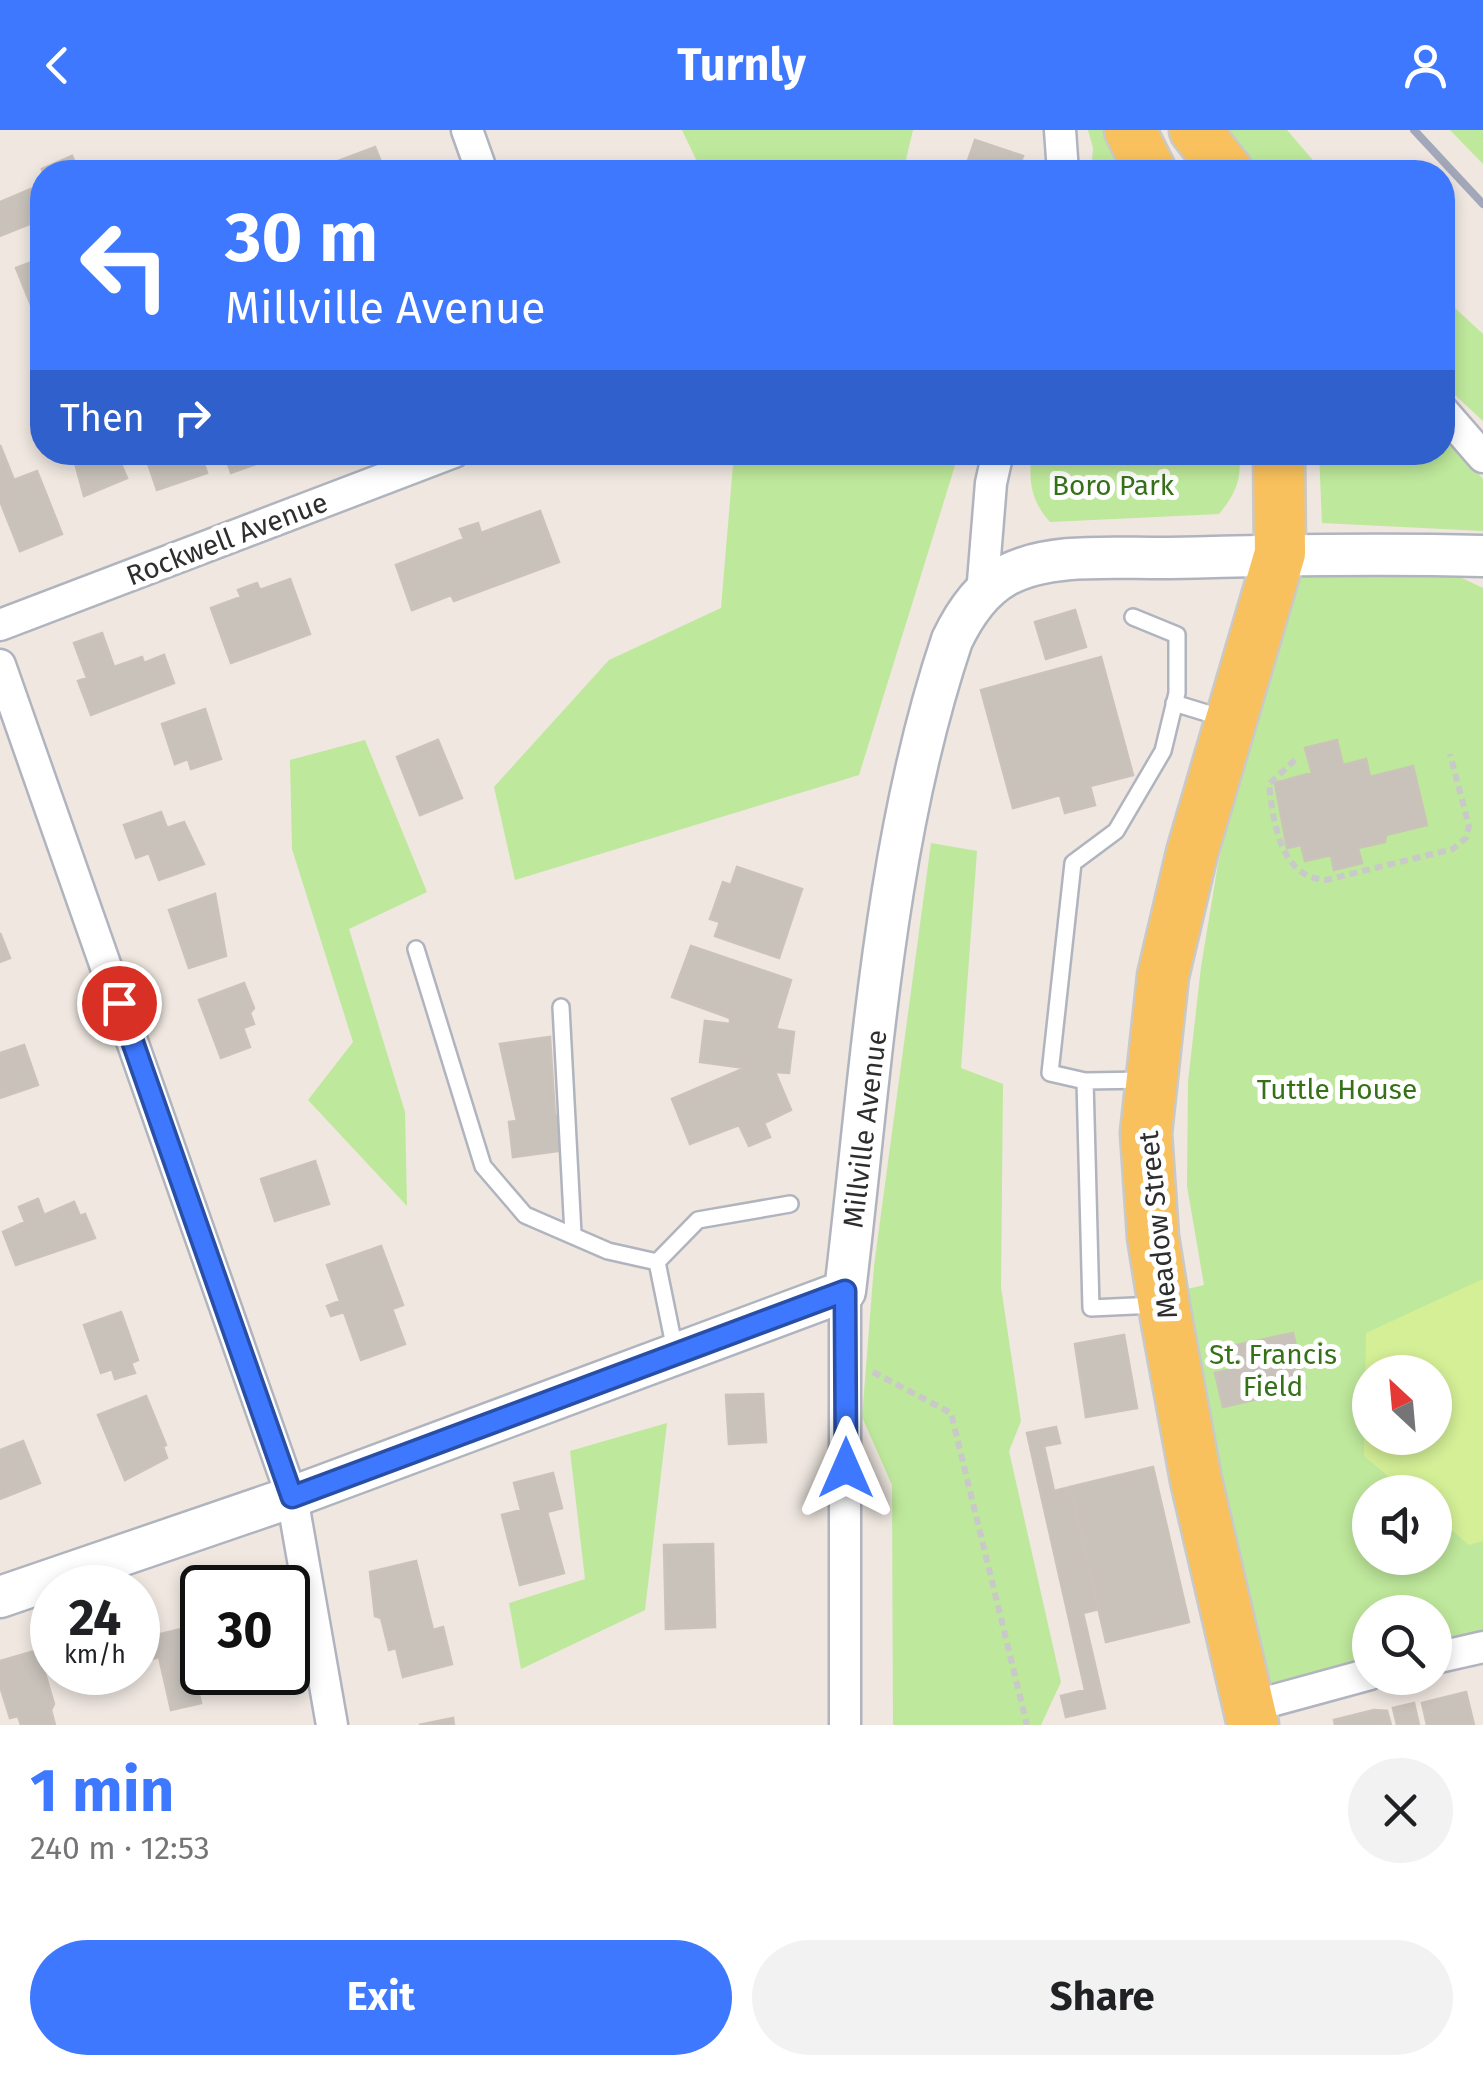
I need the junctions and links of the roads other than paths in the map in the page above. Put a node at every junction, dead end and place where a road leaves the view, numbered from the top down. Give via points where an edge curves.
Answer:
1 (467, 130) edge
2 (1060, 130) edge
3 (1130, 130) edge
4 (1195, 130) edge
5 (478, 160) edge
6 (1062, 160) edge
7 (1145, 160) edge
8 (1219, 160) edge
9 (1455, 425) edge
10 (1483, 457) edge
11 (420, 465) edge
12 (995, 465) edge
13 (1279, 465) edge
14 (1280, 552) junction
15 (1483, 556) edge
16 (982, 594) junction
17 (1133, 617) dead end
18 (0, 625) edge
19 (0, 665) edge
20 (1174, 703) junction
21 (1232, 720) junction
22 (416, 949) dead end
23 (561, 1006) dead end
24 (1149, 1080) junction
25 (1084, 1081) junction
26 (790, 1204) dead end
27 (573, 1234) junction
28 (657, 1262) junction
29 (845, 1291) junction
30 (1164, 1306) junction
31 (675, 1354) junction
32 (292, 1497) junction
33 (0, 1597) edge
34 (1483, 1647) edge
35 (1452, 1654) edge
36 (1352, 1680) edge
37 (1251, 1716) edge
38 (332, 1725) edge
39 (845, 1725) edge

1 - 5 street
2 - 6 street
3 - 7 main road
4 - 8 main road
9 - 10 street
11 - 18 street, Rockwell Avenue
12 - 16 street
13 - 14 main road, Meadow Street
14 - 15 street, Millville Avenue
14 - 16 street, Millville Avenue via 1037,565 1005,576
14 - 21 main road, Meadow Street
16 - 29 street, Millville Avenue via 962,618 941,674 900,860
17 - 20 lane via 1177,636
19 - 32 street
20 - 21 lane
20 - 25 lane via 1164,751 1116,832 1073,863 1050,1074
21 - 24 main road, Meadow Street via 1163,976
22 - 27 lane via 483,1166 524,1215
23 - 27 lane
24 - 25 lane
24 - 30 main road, Meadow Street via 1148,1181
25 - 30 lane via 1091,1308
26 - 28 lane via 698,1220
27 - 28 lane via 608,1251
28 - 31 lane
29 - 31 street
29 - 39 street
30 - 37 main road, Meadow Street
31 - 32 street
32 - 33 street
32 - 38 street
34 - 35 street
36 - 37 street

